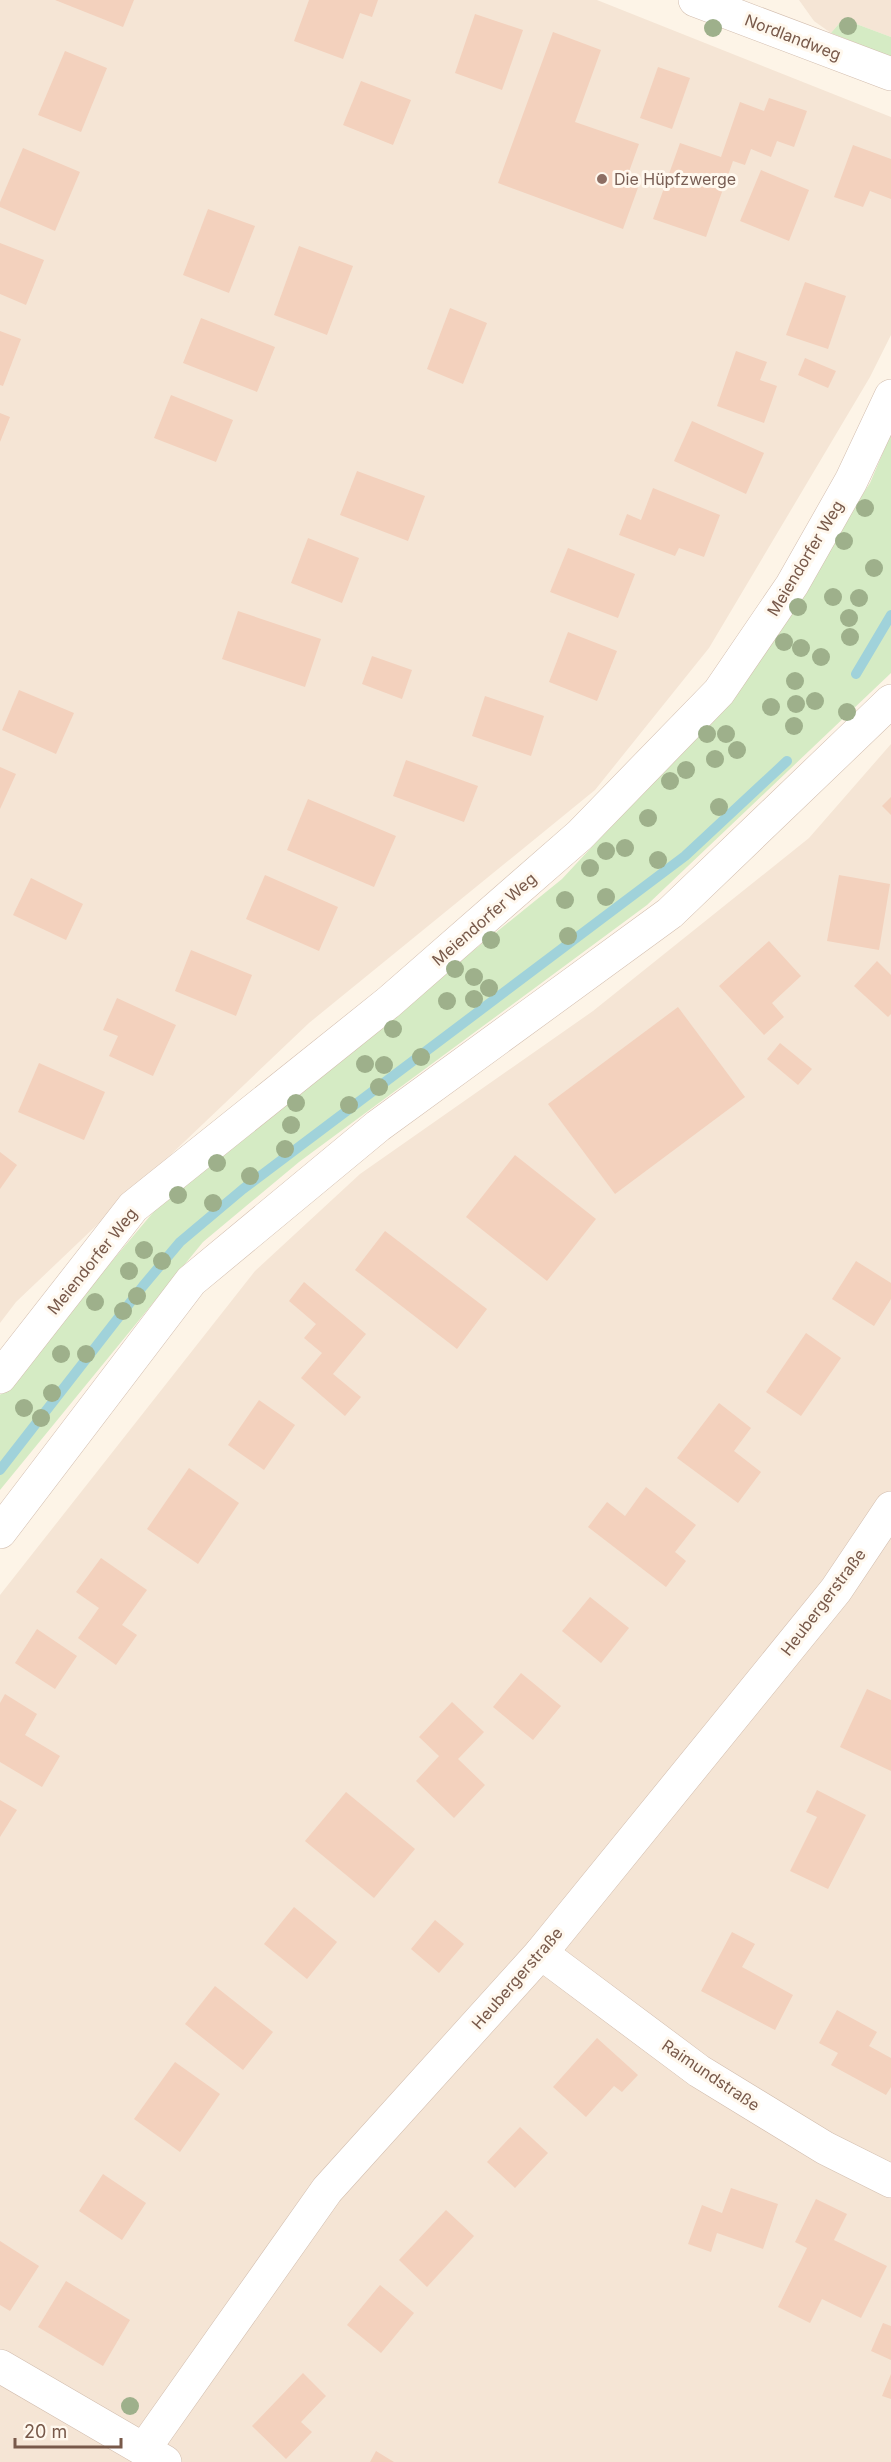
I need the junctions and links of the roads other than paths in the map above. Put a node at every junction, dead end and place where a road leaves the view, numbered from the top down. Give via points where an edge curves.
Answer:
1 (695, 0) edge
2 (753, 10) edge
3 (891, 74) edge
4 (891, 396) edge
5 (891, 701) edge
6 (0, 1377) edge
7 (891, 1508) edge
8 (0, 1532) edge
9 (541, 1953) junction
10 (891, 2181) edge
11 (0, 2366) edge
12 (155, 2456) edge

1 - 2 street, Nordlandweg
2 - 3 street, Nordlandweg
4 - 6 street, Meiendorfer Weg via 851,481 792,585 719,692 580,835 389,1002 133,1208
5 - 8 street via 670,913 378,1126 191,1281
7 - 9 street, Heubergerstraße via 836,1590
9 - 10 street, Raimundstraße via 699,2071 825,2148
9 - 12 street, Heubergerstraße via 327,2190
11 - 12 street

